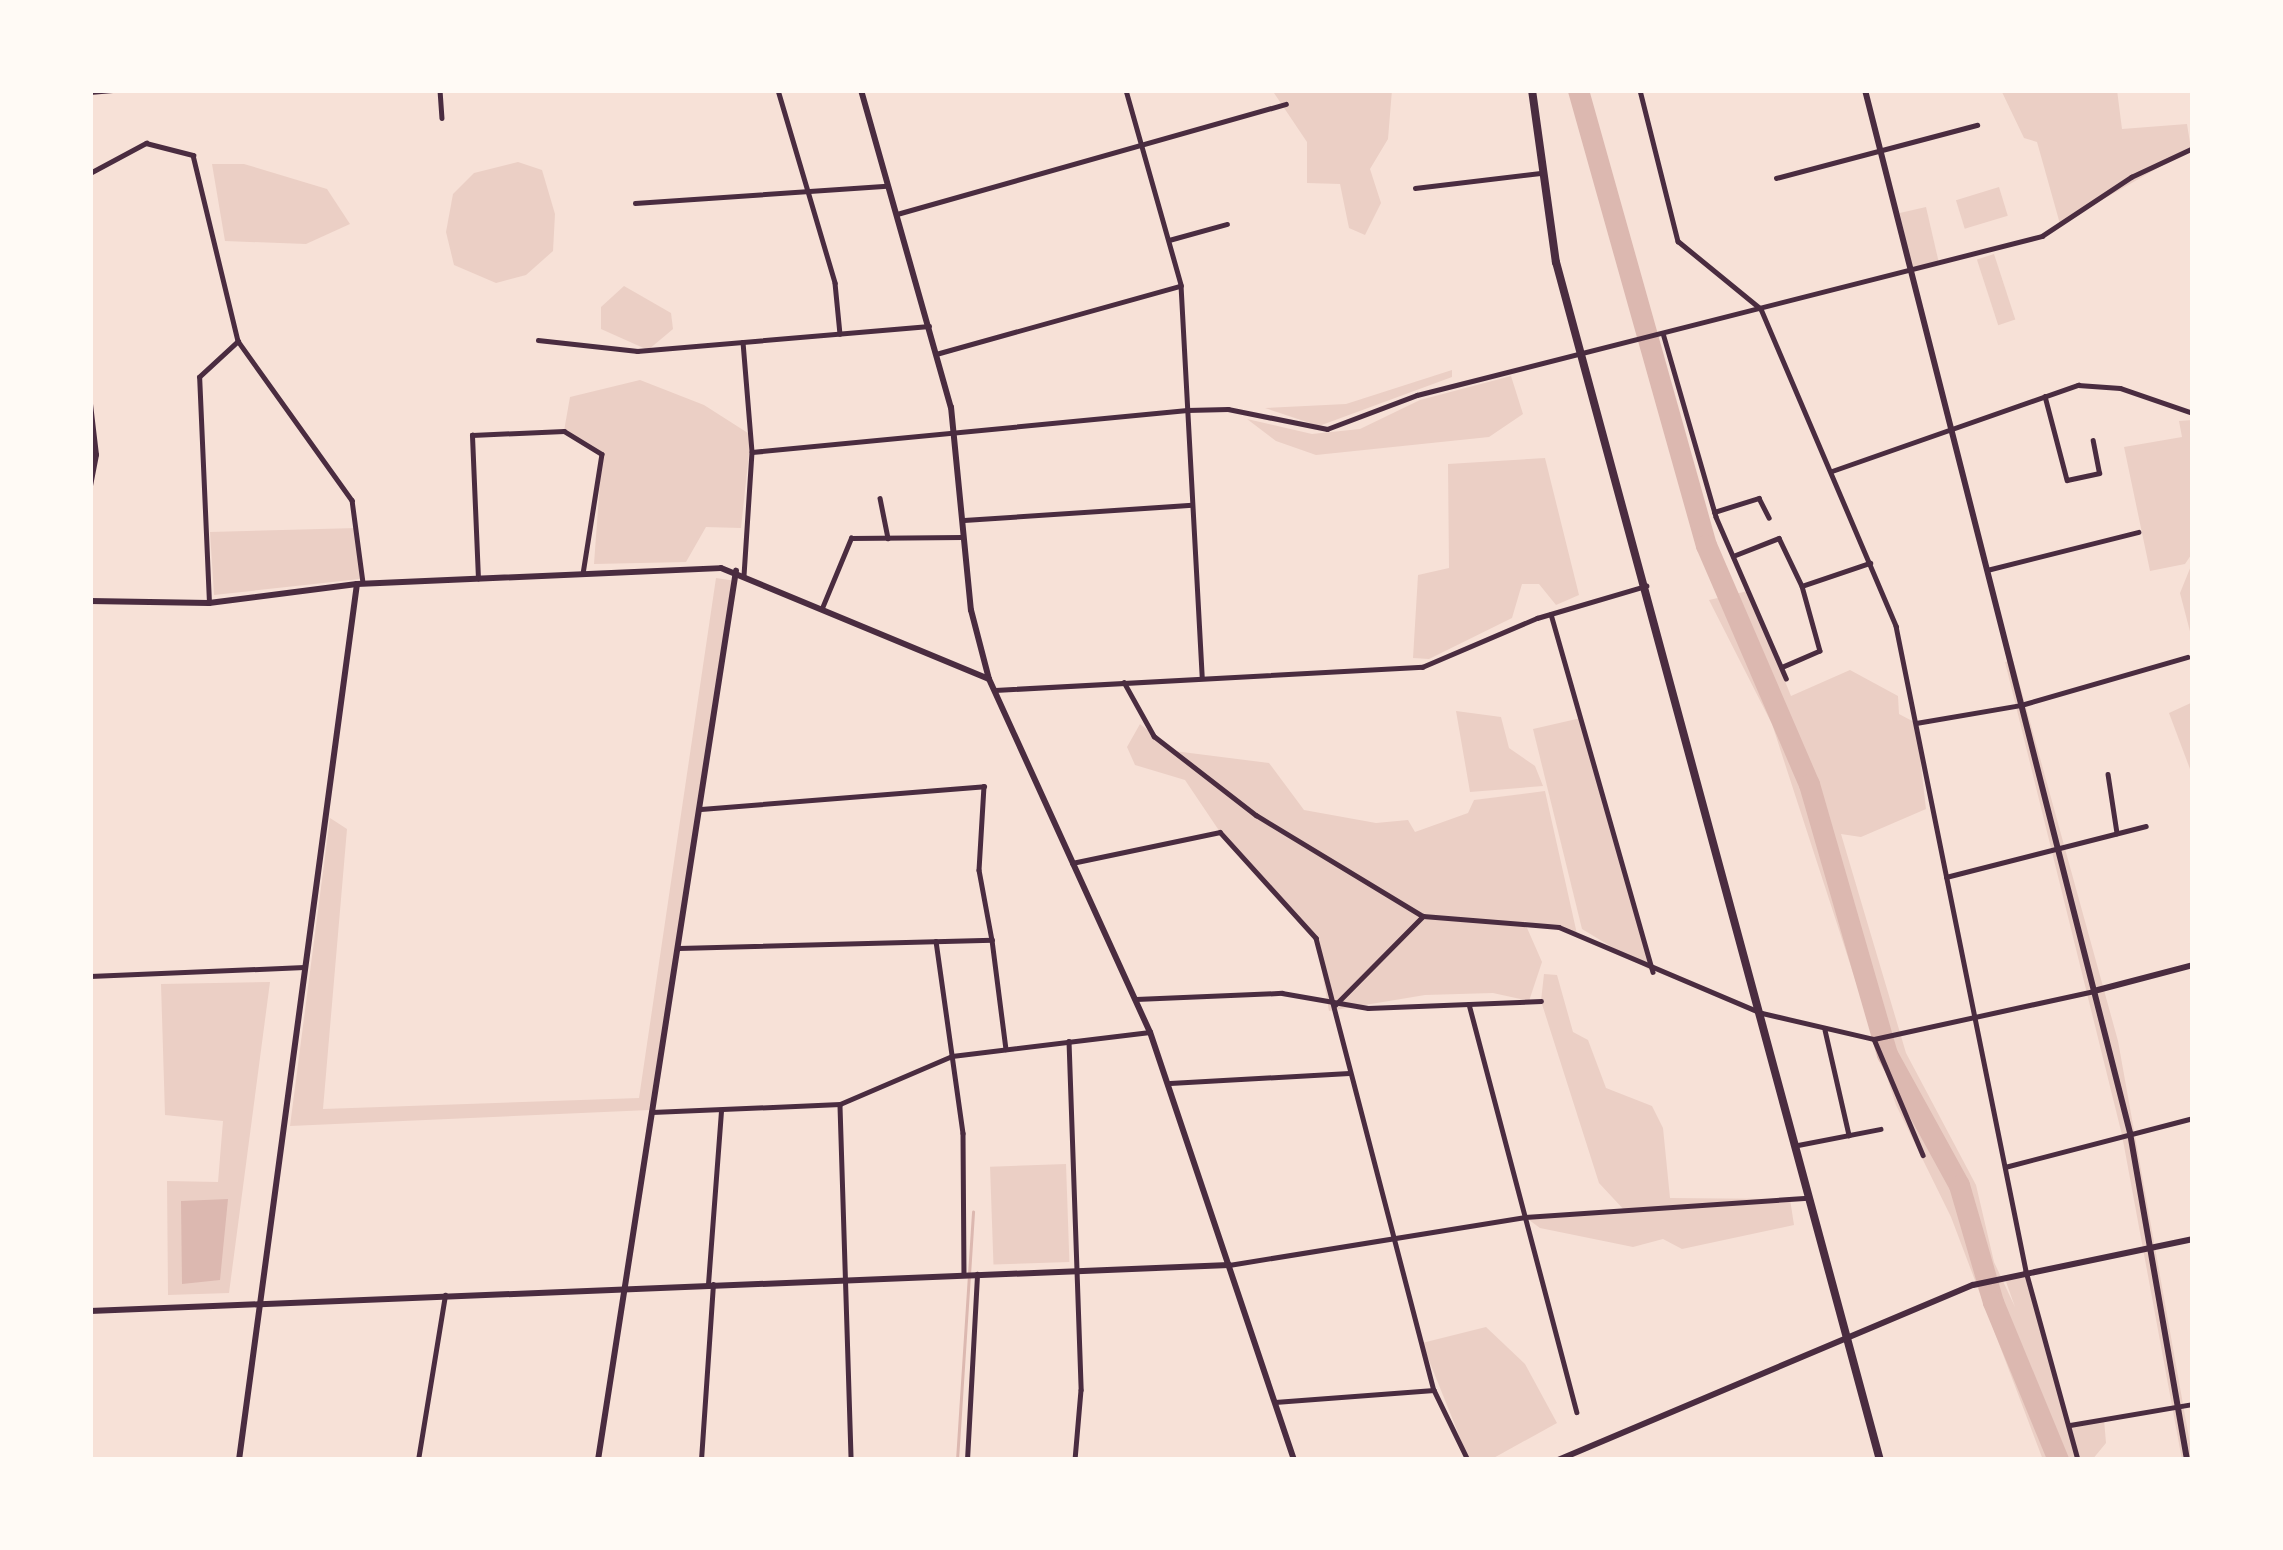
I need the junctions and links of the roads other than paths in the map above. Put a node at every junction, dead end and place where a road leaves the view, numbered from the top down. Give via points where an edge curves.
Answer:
1 (115, 90) edge
2 (440, 90) edge
3 (778, 90) edge
4 (861, 90) edge
5 (1126, 90) edge
6 (1532, 90) edge
7 (1640, 90) edge
8 (1865, 90) edge
9 (90, 92) edge
10 (1286, 104) dead end
11 (442, 118) dead end
12 (1977, 124) dead end
13 (1141, 143) junction
14 (2193, 148) edge
15 (1881, 150) junction
16 (1546, 172) junction
17 (90, 173) edge
18 (1776, 178) dead end
19 (889, 185) junction
20 (1415, 188) dead end
21 (809, 192) junction
22 (634, 203) dead end
23 (897, 214) junction
24 (1227, 224) dead end
25 (1169, 240) junction
26 (1912, 272) junction
27 (1181, 285) junction
28 (1760, 309) junction
29 (928, 326) junction
30 (1662, 333) junction
31 (840, 335) junction
32 (538, 340) dead end
33 (238, 341) junction
34 (743, 343) junction
35 (1580, 352) junction
36 (936, 354) junction
37 (2045, 396) junction
38 (90, 404) edge
39 (1187, 410) junction
40 (2193, 413) edge
41 (1951, 427) junction
42 (956, 435) junction
43 (2093, 441) dead end
44 (752, 452) junction
45 (1832, 471) junction
46 (90, 485) edge
47 (880, 498) dead end
48 (1192, 505) junction
49 (1714, 512) junction
50 (1769, 518) dead end
51 (964, 520) junction
52 (2138, 532) dead end
53 (966, 537) junction
54 (889, 538) junction
55 (1732, 556) junction
56 (1871, 562) junction
57 (1988, 570) junction
58 (740, 573) junction
59 (583, 574) junction
60 (478, 579) junction
61 (360, 584) junction
62 (1646, 586) junction
63 (1802, 586) junction
64 (90, 601) edge
65 (209, 603) junction
66 (822, 608) junction
67 (1551, 614) junction
68 (2187, 657) dead end
69 (1781, 668) junction
70 (1202, 676) junction
71 (1786, 678) dead end
72 (989, 679) junction
73 (1124, 682) junction
74 (995, 691) junction
75 (2021, 705) junction
76 (1916, 723) junction
77 (2108, 774) dead end
78 (701, 809) junction
79 (2146, 826) dead end
80 (2117, 833) junction
81 (2059, 849) junction
82 (1070, 864) junction
83 (1946, 877) junction
84 (1423, 916) junction
85 (992, 940) junction
86 (936, 941) junction
87 (679, 949) junction
88 (2193, 965) edge
89 (304, 967) junction
90 (1653, 972) junction
91 (90, 976) edge
92 (2094, 991) junction
93 (1136, 999) junction
94 (1540, 1001) dead end
95 (1469, 1004) junction
96 (1335, 1005) junction
97 (1762, 1013) junction
98 (1976, 1020) junction
99 (1824, 1028) junction
100 (1150, 1032) junction
101 (1874, 1039) junction
102 (1069, 1041) junction
103 (1006, 1049) junction
104 (952, 1056) junction
105 (1352, 1072) junction
106 (1169, 1083) junction
107 (840, 1104) junction
108 (722, 1110) junction
109 (652, 1112) junction
110 (2193, 1118) edge
111 (1880, 1129) dead end
112 (2131, 1133) junction
113 (1849, 1135) junction
114 (1798, 1145) junction
115 (1923, 1155) dead end
116 (2005, 1167) junction
117 (1811, 1197) junction
118 (1525, 1217) junction
119 (2193, 1239) edge
120 (1394, 1240) junction
121 (2149, 1248) junction
122 (1229, 1265) junction
123 (1079, 1270) junction
124 (2026, 1271) junction
125 (977, 1274) junction
126 (964, 1275) junction
127 (845, 1279) junction
128 (710, 1284) junction
129 (625, 1287) junction
130 (445, 1295) junction
131 (259, 1303) junction
132 (90, 1311) edge
133 (1846, 1333) junction
134 (1434, 1390) junction
135 (1275, 1402) junction
136 (2193, 1404) edge
137 (2178, 1406) junction
138 (1576, 1412) dead end
139 (2070, 1425) junction
140 (239, 1460) edge
141 (418, 1460) edge
142 (598, 1460) edge
143 (701, 1460) edge
144 (851, 1460) edge
145 (967, 1460) edge
146 (1075, 1460) edge
147 (1294, 1460) edge
148 (1468, 1460) edge
149 (1558, 1460) edge
150 (1880, 1460) edge
151 (2078, 1460) edge
152 (2188, 1460) edge

1 - 9 street
2 - 11 street
3 - 21 street
4 - 19 street
5 - 13 street
6 - 16 main road
7 - 28 street via 1678,241
8 - 15 street
10 - 13 street
12 - 15 street
13 - 23 street
13 - 25 street
14 - 26 street via 2042,236
15 - 18 street
15 - 26 street
16 - 20 street
16 - 35 main road via 1556,262
17 - 33 street via 146,143 193,155
19 - 21 street
19 - 23 street
21 - 22 street
21 - 31 street via 836,283
23 - 29 street
24 - 25 street
25 - 27 street
26 - 28 street
26 - 41 street
27 - 36 street
27 - 39 street
28 - 30 street
28 - 45 street
29 - 31 street
29 - 36 street
30 - 35 street
30 - 49 street
31 - 34 street
32 - 34 street via 637,351
33 - 61 street via 352,500
33 - 65 street via 199,377
34 - 44 street
35 - 39 street via 1417,395 1327,429 1228,409
35 - 62 main road
36 - 42 street
37 - 40 street via 2098,383
37 - 41 street
37 - 43 street via 2067,480 2099,473
38 - 46 street
39 - 42 street
39 - 48 street
41 - 45 street
41 - 57 street
42 - 44 street
42 - 51 street
44 - 58 street
45 - 56 street
47 - 54 street
48 - 51 street
48 - 70 street
49 - 50 street via 1760,498
49 - 55 street
51 - 53 street
52 - 57 street
53 - 54 street
53 - 72 street via 971,610
54 - 66 street via 851,538
55 - 63 street via 1779,538
55 - 69 street
56 - 63 street
56 - 76 street via 1897,626
57 - 75 street
58 - 59 street
58 - 66 street
58 - 78 street
59 - 60 street
59 - 60 street via 602,454 564,431 472,435
60 - 61 street
61 - 65 street
61 - 89 street
62 - 67 street
62 - 97 main road
63 - 69 street via 1820,651
64 - 65 street
66 - 72 street
67 - 70 street via 1422,667
67 - 90 street
68 - 75 street
69 - 71 street
70 - 73 street
72 - 74 street
73 - 74 street
73 - 84 street via 1154,736 1256,814
74 - 82 street
75 - 76 street
75 - 81 street
76 - 83 street
77 - 80 street
78 - 85 street via 983,786 979,870
78 - 87 street
79 - 80 street
80 - 81 street
81 - 83 street
81 - 92 street
82 - 93 street
82 - 96 street via 1220,832 1316,938
83 - 98 street
84 - 90 street via 1559,927
84 - 96 street
85 - 86 street
85 - 103 street
86 - 87 street
86 - 104 street
87 - 109 street
88 - 92 street
89 - 91 street
89 - 131 street
90 - 97 street
92 - 98 street
92 - 112 street
93 - 96 street via 1282,993
93 - 100 street
94 - 95 street
95 - 96 street
95 - 118 street
96 - 105 street
97 - 99 street
97 - 114 main road
98 - 101 street
98 - 116 street
99 - 101 street
99 - 113 street
100 - 102 street
100 - 106 street
101 - 115 street via 1897,1109
102 - 103 street
102 - 123 street
103 - 104 street
104 - 107 street
104 - 126 street via 968,1195
105 - 106 street
105 - 120 street
106 - 122 street
107 - 108 street
107 - 127 street
108 - 109 street
108 - 128 street
109 - 129 street
110 - 112 street
111 - 113 street
112 - 116 street
112 - 121 street
113 - 114 street
114 - 117 main road
116 - 124 street
117 - 118 street
117 - 133 main road
118 - 120 street
118 - 138 street
119 - 121 street
120 - 122 street
120 - 134 street
121 - 124 street
121 - 137 street
122 - 123 street
122 - 135 street
123 - 125 street
123 - 146 street
124 - 133 street
124 - 139 street
125 - 126 street
125 - 145 street
126 - 127 street
127 - 128 street
127 - 144 street
128 - 129 street
128 - 143 street
129 - 130 street
129 - 142 street
130 - 131 street
130 - 141 street
131 - 132 street
131 - 140 street
133 - 149 street
133 - 150 main road
134 - 135 street
134 - 148 street
135 - 147 street
136 - 137 street
137 - 139 street
137 - 152 street
139 - 151 street

